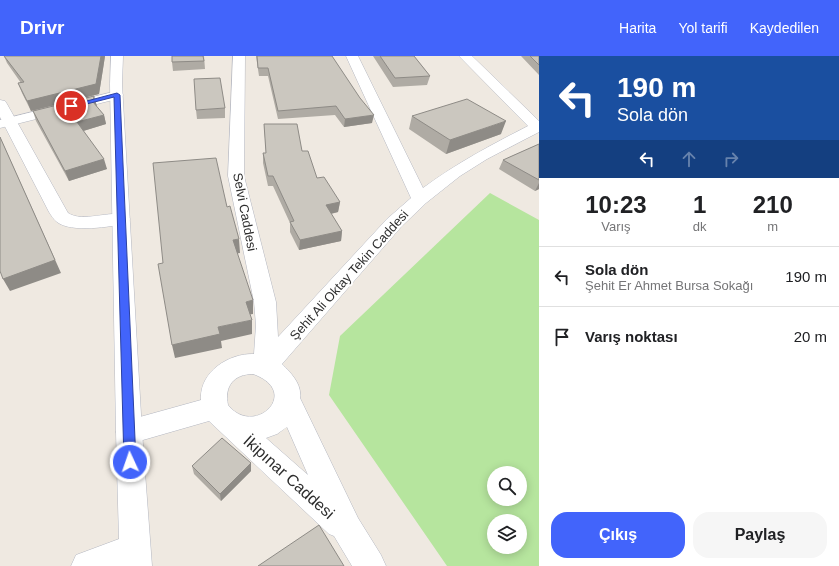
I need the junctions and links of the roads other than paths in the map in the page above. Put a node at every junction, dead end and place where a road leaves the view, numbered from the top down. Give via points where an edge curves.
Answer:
1 (117, 56) edge
2 (239, 56) edge
3 (352, 56) edge
4 (465, 56) edge
5 (117, 95) junction
6 (0, 104) edge
7 (5, 122) edge
8 (538, 126) edge
9 (420, 199) junction
10 (122, 219) junction
11 (266, 366) junction
12 (288, 400) junction
13 (223, 416) junction
14 (129, 432) junction
15 (347, 529) junction
16 (129, 561) edge
17 (87, 566) edge
18 (370, 566) edge

1 - 5 street
2 - 11 street, Selvi Caddesi via 236,176 265,302
3 - 9 street
4 - 8 street
5 - 7 street
5 - 10 street
6 - 7 street
7 - 10 street via 58,212 65,219 81,222
8 - 9 street, Şehit Ali Oktay Tekin Caddesi via 481,156
9 - 11 street, Şehit Ali Oktay Tekin Caddesi via 394,223
10 - 14 street
11 - 12 street via 284,380 288,389
11 - 13 street via 242,365 222,376 213,397
12 - 13 street via 278,420 256,430 242,429
12 - 15 street, İkipınar Caddesi
13 - 14 street
13 - 15 street, İkipınar Caddesi
14 - 16 street
15 - 18 street, İkipınar Caddesi
16 - 17 street

